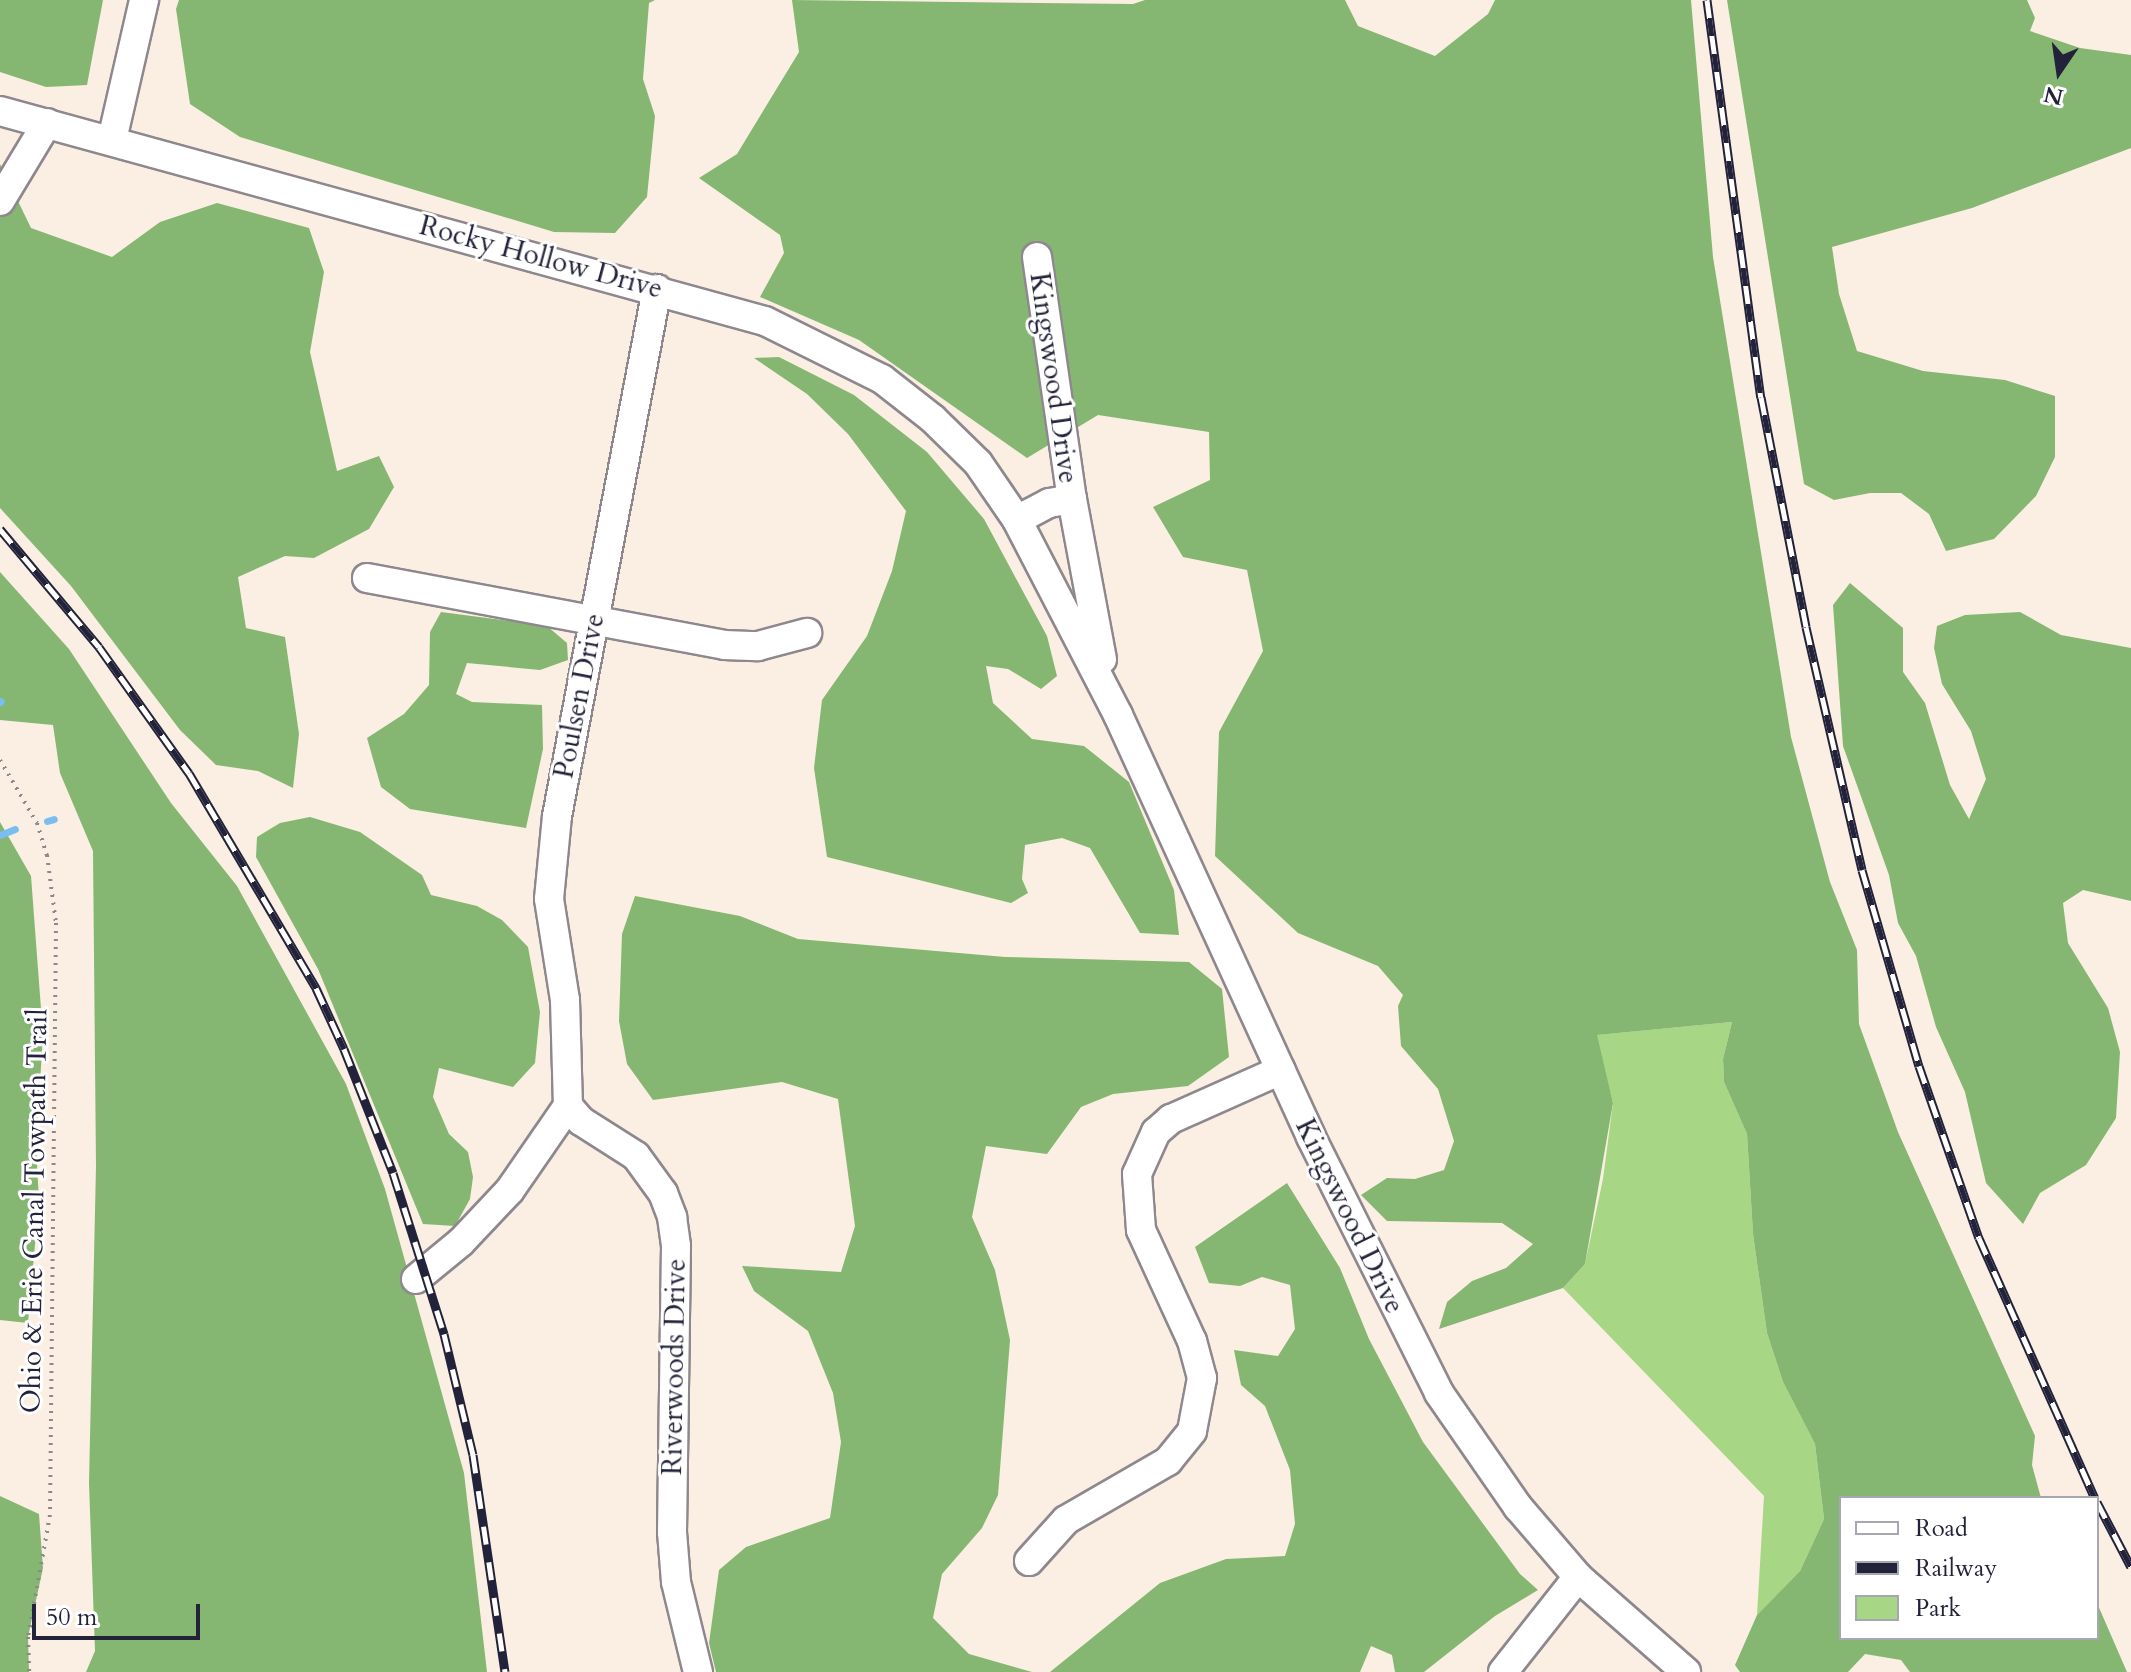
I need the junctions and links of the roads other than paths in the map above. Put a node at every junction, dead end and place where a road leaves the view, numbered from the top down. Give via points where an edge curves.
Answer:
1 (144, 0) edge
2 (0, 111) edge
3 (47, 123) junction
4 (112, 140) junction
5 (0, 201) edge
6 (1037, 257) dead end
7 (657, 289) junction
8 (1072, 499) junction
9 (1017, 520) junction
10 (367, 578) dead end
11 (593, 621) junction
12 (807, 633) dead end
13 (1109, 696) junction
14 (1281, 1070) junction
15 (568, 1106) junction
16 (416, 1279) dead end
17 (1029, 1561) dead end
18 (1578, 1577) junction
19 (698, 1672) edge
20 (1503, 1672) edge
21 (1686, 1672) edge

1 - 4 street
2 - 3 street, Rocky Hollow Drive
3 - 4 street, Rocky Hollow Drive
3 - 5 street
4 - 7 street, Rocky Hollow Drive
6 - 8 street, Kingswood Drive
7 - 9 street, Rocky Hollow Drive via 765,321 882,379 978,463
7 - 11 street, Poulsen Drive
8 - 9 street, Kingswood Drive via 1049,503
8 - 13 street, Kingswood Drive
9 - 13 street, Kingswood Drive
10 - 11 street
11 - 12 street via 724,645 758,646
11 - 15 street, Poulsen Drive via 551,858 552,930 565,1000
13 - 14 street, Kingswood Drive
14 - 17 street via 1171,1119 1156,1132 1137,1174 1141,1230 1192,1341 1202,1378 1192,1431 1176,1454 1150,1474 1066,1520
14 - 18 street, Kingswood Drive via 1439,1393 1518,1507
15 - 16 street via 518,1180 461,1242
15 - 19 street, Riverwoods Drive via 581,1121 636,1156 657,1183 672,1217 672,1532 676,1582
18 - 20 street
18 - 21 street, Kingswood Drive

